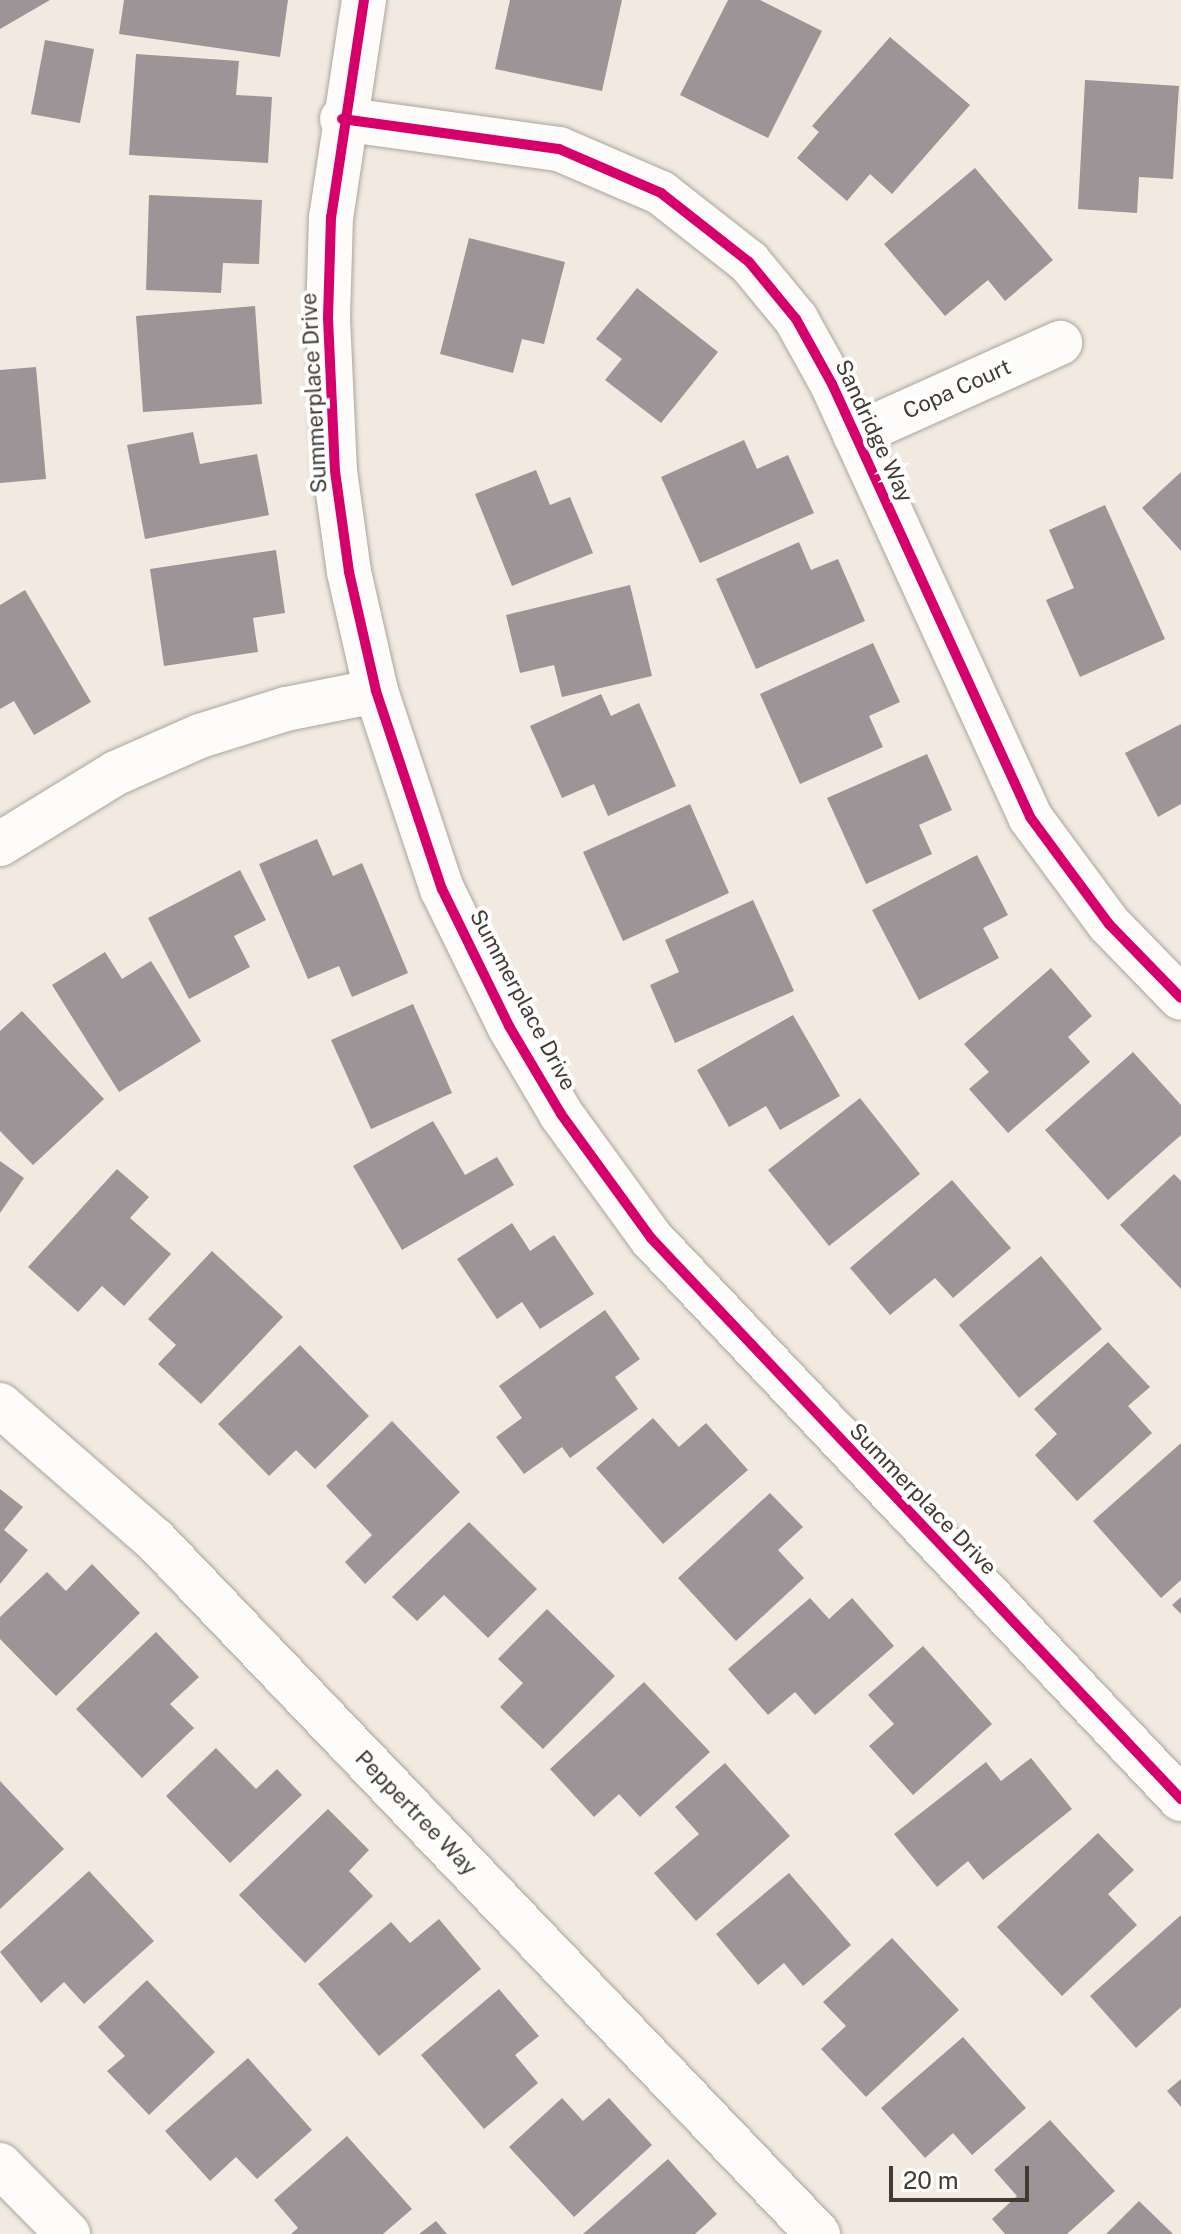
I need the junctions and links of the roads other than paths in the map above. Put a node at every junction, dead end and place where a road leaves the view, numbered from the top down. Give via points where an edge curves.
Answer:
1 (364, 0) edge
2 (342, 119) junction
3 (1060, 343) dead end
4 (855, 435) junction
5 (376, 691) junction
6 (0, 844) edge
7 (1181, 998) edge
8 (0, 1405) edge
9 (1181, 1799) edge
10 (0, 2165) edge
11 (68, 2234) edge
12 (818, 2234) edge

1 - 2 street, Summerplace Drive
2 - 4 street, Sandridge Way via 522,140 572,154 661,193 749,262 796,319
2 - 5 street, Summerplace Drive via 328,318 335,471 349,572
3 - 4 street, Copa Court
4 - 7 street, Sandridge Way via 1030,817 1109,924
5 - 6 street via 286,709 200,736 116,773
5 - 9 street, Summerplace Drive via 442,889 509,1026 561,1114 651,1238
8 - 12 street, Peppertree Way via 155,1540
10 - 11 street

